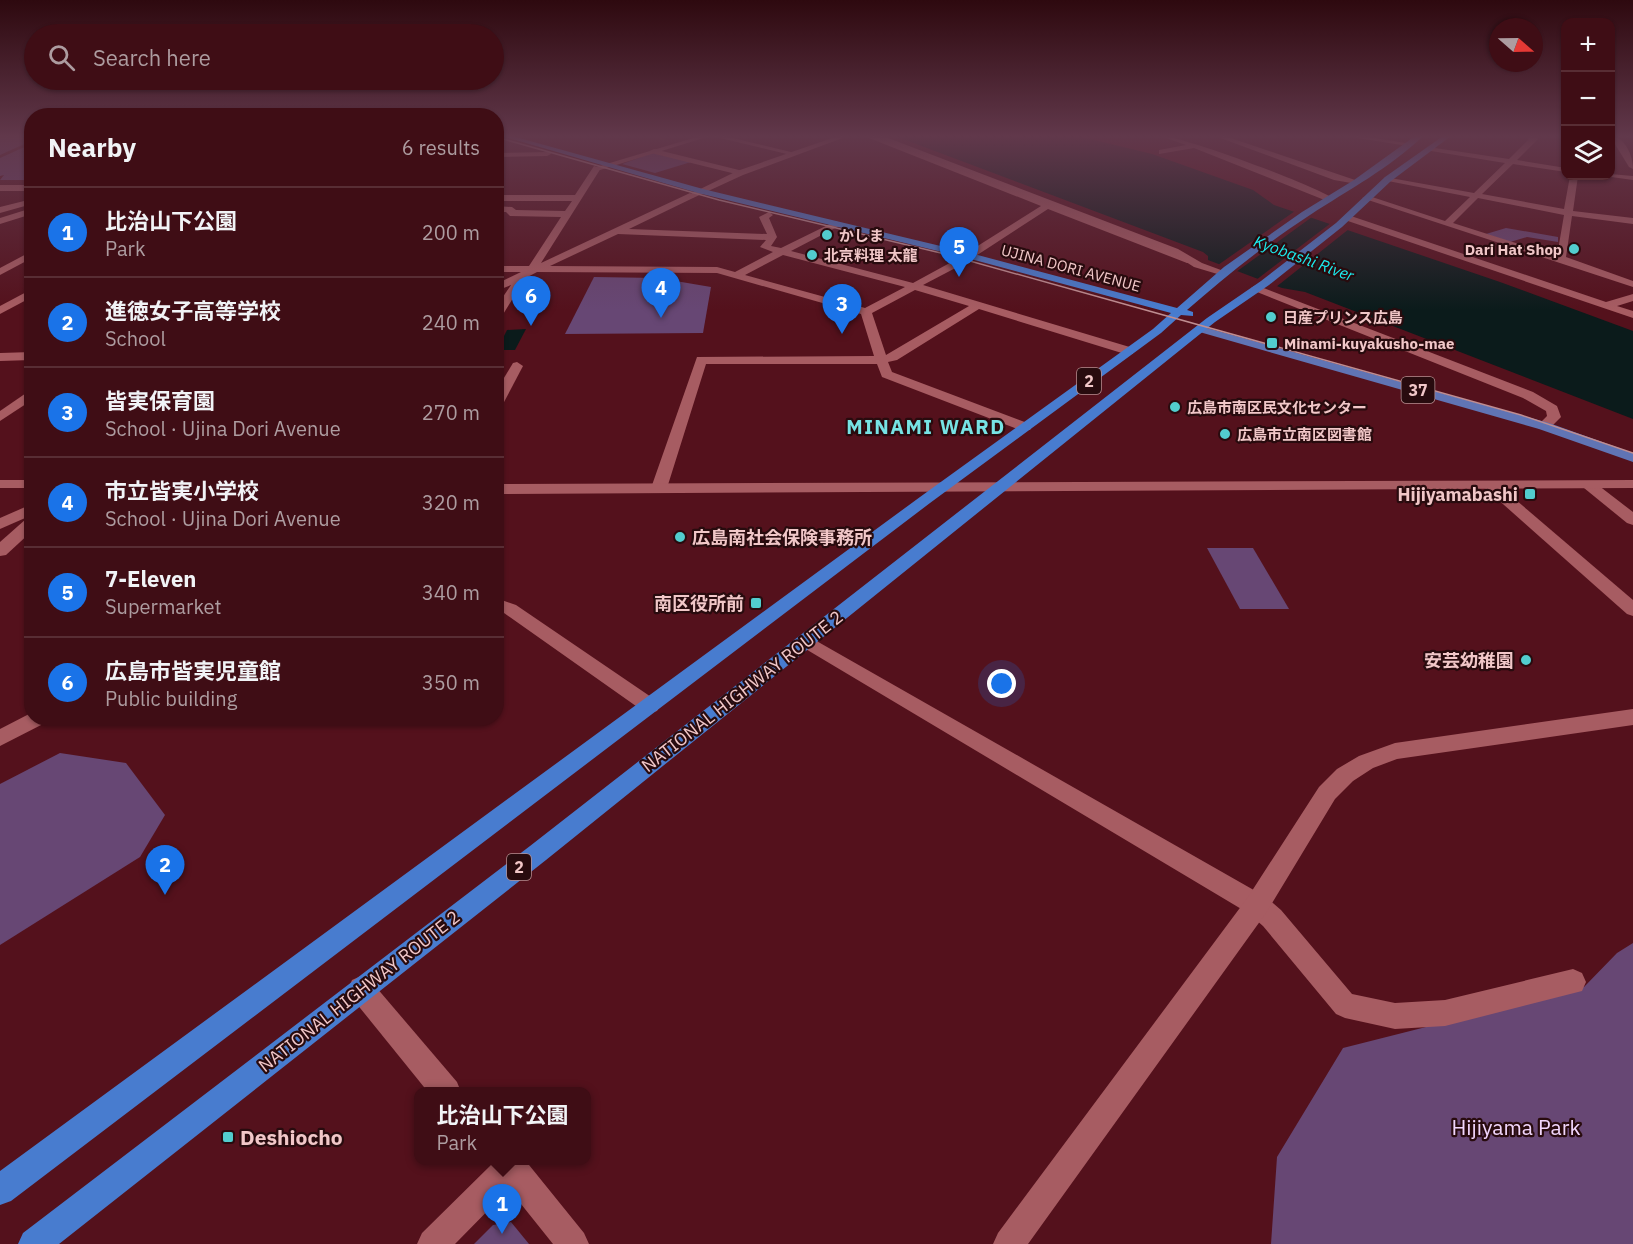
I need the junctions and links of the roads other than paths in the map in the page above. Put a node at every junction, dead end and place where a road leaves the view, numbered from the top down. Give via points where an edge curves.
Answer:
1 (580, 194) edge
2 (684, 194) edge
3 (694, 194) edge
4 (712, 194) edge
5 (1016, 194) edge
6 (1028, 194) edge
7 (1319, 194) edge
8 (1338, 194) edge
9 (1371, 194) edge
10 (1467, 194) edge
11 (1572, 194) edge
12 (690, 196) junction
13 (1477, 196) junction
14 (24, 197) edge
15 (504, 198) edge
16 (577, 198) junction
17 (1366, 198) junction
18 (1330, 199) junction
19 (0, 203) edge
20 (24, 203) edge
21 (1047, 206) junction
22 (0, 210) edge
23 (504, 210) edge
24 (1569, 213) junction
25 (24, 214) edge
26 (567, 214) junction
27 (769, 214) junction
28 (13, 217) junction
29 (24, 217) edge
30 (1348, 218) junction
31 (0, 219) edge
32 (1633, 221) edge
33 (1448, 223) junction
34 (831, 226) junction
35 (616, 231) junction
36 (772, 237) junction
37 (765, 247) junction
38 (780, 251) junction
39 (24, 258) edge
40 (965, 259) junction
41 (1562, 260) junction
42 (1191, 261) junction
43 (24, 268) edge
44 (1622, 268) dead end
45 (3, 269) edge
46 (504, 269) edge
47 (535, 269) junction
48 (1226, 271) junction
49 (741, 272) junction
50 (514, 279) junction
51 (504, 284) edge
52 (1633, 284) edge
53 (914, 286) junction
54 (1260, 286) junction
55 (24, 297) edge
56 (1633, 297) edge
57 (504, 304) edge
58 (976, 306) junction
59 (1605, 306) junction
60 (1133, 310) dead end
61 (0, 312) edge
62 (866, 312) junction
63 (1633, 315) edge
64 (1152, 316) dead end
65 (1211, 320) junction
66 (1184, 322) junction
67 (1129, 351) junction
68 (24, 356) edge
69 (0, 357) edge
70 (882, 360) junction
71 (517, 366) dead end
72 (504, 390) edge
73 (24, 399) edge
74 (0, 417) edge
75 (1549, 421) junction
76 (1025, 427) junction
77 (1633, 445) edge
78 (1633, 458) edge
79 (0, 484) edge
80 (24, 484) edge
81 (1633, 484) edge
82 (1001, 485) junction
83 (1589, 485) junction
84 (944, 486) junction
85 (1491, 486) junction
86 (659, 488) junction
87 (504, 489) edge
88 (24, 513) edge
89 (1633, 520) edge
90 (0, 524) edge
91 (24, 529) edge
92 (0, 551) edge
93 (504, 607) edge
94 (1633, 610) edge
95 (806, 641) junction
96 (650, 706) junction
97 (1633, 717) edge
98 (24, 725) edge
99 (0, 738) edge
100 (1257, 905) junction
101 (1573, 981) dead end
102 (361, 989) junction
103 (443, 1087) edge
104 (507, 1165) edge
105 (509, 1165) edge
106 (0, 1190) edge
107 (34, 1244) edge
108 (433, 1244) edge
109 (573, 1244) edge
110 (1009, 1244) edge

1 - 16 street
2 - 12 highway, UJINA DORI AVENUE
3 - 12 street
4 - 34 highway, UJINA DORI AVENUE
5 - 21 street
6 - 42 street via 1175,251
7 - 18 street
8 - 18 highway, NATIONAL HIGHWAY ROUTE 2 / 2
9 - 17 highway, NATIONAL HIGHWAY ROUTE 2 / 2
10 - 13 street
11 - 24 street
12 - 27 highway, UJINA DORI AVENUE
12 - 35 street
13 - 24 street
13 - 33 street
14 - 19 street
15 - 16 street
16 - 26 street
17 - 30 highway, NATIONAL HIGHWAY ROUTE 2 / 2
17 - 33 street
18 - 48 highway, NATIONAL HIGHWAY ROUTE 2 / 2
20 - 22 street
21 - 40 street
21 - 42 street
23 - 26 street via 512,210 510,213
24 - 32 street
24 - 41 street
25 - 28 street
26 - 47 street
27 - 34 highway, UJINA DORI AVENUE
27 - 36 street via 764,217
28 - 29 street
28 - 31 street
30 - 54 highway, NATIONAL HIGHWAY ROUTE 2 / 2
30 - 59 street
33 - 41 street
34 - 38 street
34 - 40 highway, UJINA DORI AVENUE
35 - 36 street
35 - 47 street
36 - 37 street
37 - 38 street
37 - 49 street
38 - 49 street
38 - 53 street
39 - 45 street
40 - 53 street
40 - 60 highway, UJINA DORI AVENUE
40 - 66 highway, UJINA DORI AVENUE
41 - 44 street
41 - 52 street
42 - 48 street
43 - 45 street
46 - 47 street
47 - 49 street
47 - 50 street
48 - 66 highway, NATIONAL HIGHWAY ROUTE 2 / 2
49 - 62 street
50 - 51 street
50 - 57 street via 519,282
53 - 58 street
53 - 62 street
54 - 65 highway, NATIONAL HIGHWAY ROUTE 2 / 2
54 - 75 street via 1528,394 1552,409
55 - 61 street
56 - 59 street
58 - 67 street
58 - 70 street
59 - 63 street
62 - 70 street
64 - 66 highway, UJINA DORI AVENUE
65 - 66 highway, NATIONAL HIGHWAY ROUTE 2 / 2
65 - 66 highway, UJINA DORI AVENUE
65 - 75 main road, 37
66 - 67 highway, NATIONAL HIGHWAY ROUTE 2 / 2
66 - 75 main road, 37
66 - 82 highway, NATIONAL HIGHWAY ROUTE 2 / 2
67 - 76 highway, NATIONAL HIGHWAY ROUTE 2 / 2
68 - 69 street
70 - 76 street via 886,374
70 - 86 street via 701,360
71 - 72 street
73 - 74 street
75 - 77 main road, 37
75 - 78 main road, 37
76 - 84 highway, NATIONAL HIGHWAY ROUTE 2 / 2
79 - 80 street
81 - 83 street
82 - 84 street
82 - 85 street
82 - 95 highway, NATIONAL HIGHWAY ROUTE 2 / 2
83 - 85 street
83 - 89 street
84 - 86 street
84 - 96 highway, NATIONAL HIGHWAY ROUTE 2 / 2
85 - 94 street
86 - 87 street
88 - 90 street
91 - 92 street
93 - 96 street
95 - 100 street
95 - 102 highway, NATIONAL HIGHWAY ROUTE 2 / 2
96 - 106 highway, NATIONAL HIGHWAY ROUTE 2 / 2
97 - 100 street via 1430,744 1366,762 1327,793
98 - 99 street
100 - 101 street via 1346,1005 1395,1016 1445,1013
100 - 110 street
102 - 103 street
102 - 107 highway, NATIONAL HIGHWAY ROUTE 2 / 2
104 - 108 street
105 - 109 street

